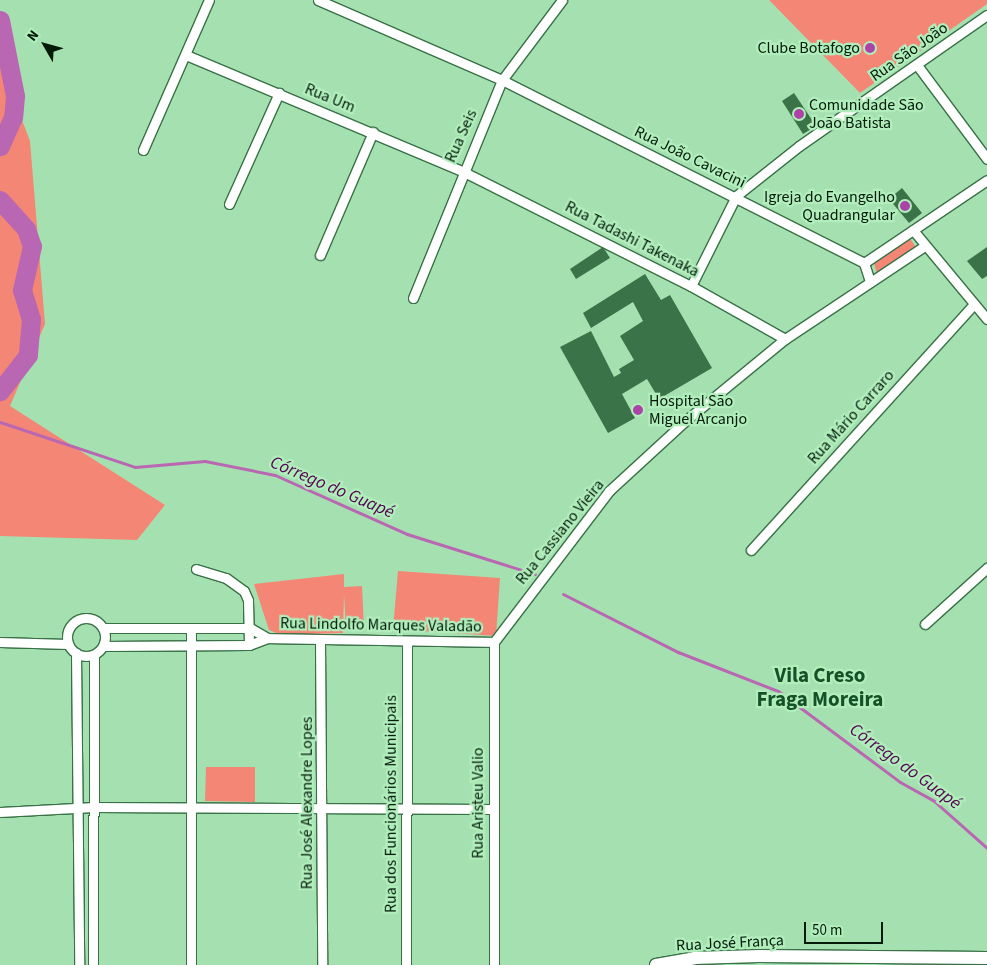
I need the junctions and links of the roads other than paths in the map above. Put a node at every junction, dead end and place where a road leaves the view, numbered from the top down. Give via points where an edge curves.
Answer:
1 (209, 0) edge
2 (318, 0) edge
3 (562, 0) edge
4 (987, 15) edge
5 (186, 55) junction
6 (917, 65) junction
7 (502, 80) junction
8 (279, 93) junction
9 (373, 132) junction
10 (143, 150) dead end
11 (987, 159) edge
12 (462, 171) junction
13 (987, 180) edge
14 (736, 196) junction
15 (229, 204) dead end
16 (913, 230) junction
17 (923, 247) junction
18 (320, 255) dead end
19 (864, 263) junction
20 (870, 282) junction
21 (691, 286) junction
22 (414, 298) dead end
23 (974, 304) junction
24 (987, 319) edge
25 (785, 339) junction
26 (752, 550) dead end
27 (987, 568) edge
28 (196, 569) dead end
29 (925, 624) dead end
30 (103, 628) junction
31 (250, 628) junction
32 (192, 630) junction
33 (268, 638) junction
34 (320, 641) junction
35 (0, 642) edge
36 (407, 642) junction
37 (494, 642) junction
38 (68, 644) junction
39 (249, 645) junction
40 (103, 646) junction
41 (192, 646) junction
42 (76, 654) junction
43 (94, 655) junction
44 (74, 808) junction
45 (94, 808) junction
46 (493, 809) junction
47 (192, 810) junction
48 (324, 810) junction
49 (405, 811) junction
50 (0, 812) edge
51 (987, 958) edge
52 (759, 960) edge
53 (681, 962) edge
54 (80, 965) edge
55 (93, 965) edge
56 (191, 965) edge
57 (322, 965) edge
58 (406, 965) edge
59 (494, 965) edge
60 (656, 965) edge

1 - 5 street
2 - 7 street, Rua João Cavacini
3 - 7 street, Rua Seis
4 - 6 street, Rua São João
5 - 8 street, Rua Um
5 - 10 street
6 - 11 street
6 - 14 street, Rua São João via 799,146
7 - 12 street, Rua Seis
7 - 14 street, Rua João Cavacini
8 - 9 street, Rua Um
8 - 15 street
9 - 12 street, Rua Um
9 - 18 street
12 - 21 street, Rua Tadashi Takenaka
12 - 22 street, Rua Seis
13 - 16 street
14 - 19 street, Rua João Cavacini
14 - 21 street, Rua São João
16 - 17 street
16 - 19 street
17 - 20 street, Rua Cassiano Vieira
17 - 23 street
19 - 20 street
20 - 25 street, Rua Cassiano Vieira
21 - 25 street, Rua Tadashi Takenaka
23 - 24 street
23 - 26 street, Rua Mário Carraro
25 - 37 street, Rua Cassiano Vieira via 609,491
27 - 29 street
28 - 31 street via 226,578 244,591
30 - 32 street
30 - 38 street via 94,619 81,618 70,626
30 - 40 street
31 - 32 street
31 - 33 street, Rua Lindolfo Marques Valadão
31 - 39 street
32 - 41 street
33 - 34 street, Rua Lindolfo Marques Valadão
33 - 39 street, Rua Lindolfo Marques Valadão
34 - 36 street, Rua Lindolfo Marques Valadão
34 - 48 street, Rua José Alexandre Lopes
35 - 38 street
36 - 37 street, Rua Lindolfo Marques Valadão
36 - 49 street, Rua dos Funcionários Municipais
37 - 46 street, Rua Aristeu Valio
38 - 42 street
39 - 41 street, Rua Lindolfo Marques Valadão
40 - 41 street, Rua Lindolfo Marques Valadão
40 - 43 street
41 - 47 street
42 - 43 street
42 - 44 street
43 - 45 street
44 - 45 street
44 - 50 street
44 - 54 street
45 - 47 street
45 - 55 street
46 - 49 street
46 - 59 street, Rua Aristeu Valio
47 - 48 street
47 - 56 street
48 - 49 street
48 - 57 street, Rua José Alexandre Lopes
49 - 58 street, Rua dos Funcionários Municipais
51 - 52 main road, Rua José França
52 - 53 main road, Rua José França
53 - 60 main road, Rua José França

